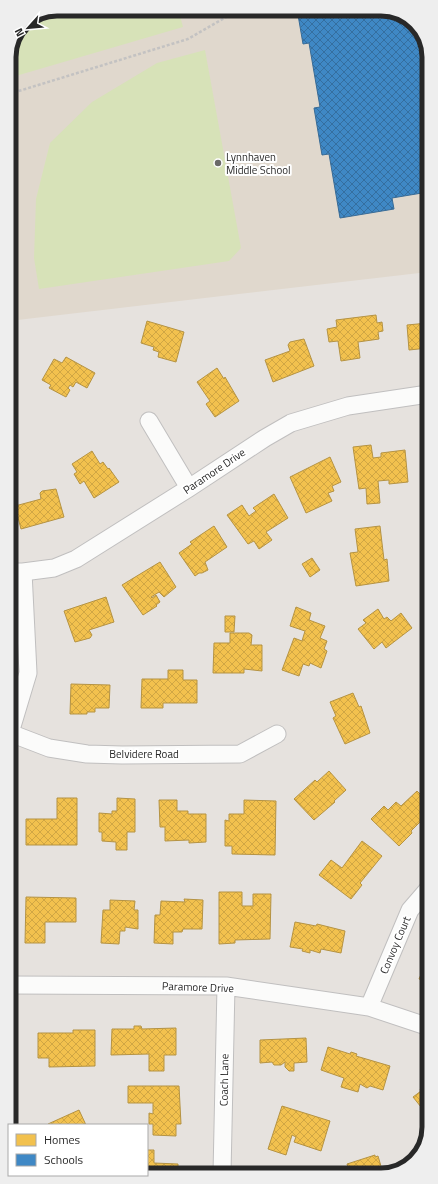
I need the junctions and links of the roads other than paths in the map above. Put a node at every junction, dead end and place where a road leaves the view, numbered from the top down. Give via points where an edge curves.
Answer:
1 (422, 395) edge
2 (148, 421) dead end
3 (189, 488) junction
4 (17, 572) edge
5 (16, 713) edge
6 (277, 734) dead end
7 (16, 735) edge
8 (422, 896) edge
9 (16, 985) edge
10 (226, 986) junction
11 (369, 1007) junction
12 (422, 1025) edge
13 (222, 1168) edge

1 - 3 street, Paramore Drive via 348,406 291,423
2 - 3 street
3 - 4 street, Paramore Drive via 76,559 54,568
4 - 5 street via 28,673
6 - 7 street, Belvidere Road via 240,754 122,755 87,754 49,748
8 - 11 street, Convoy Court via 410,910
9 - 10 street, Paramore Drive
10 - 11 street, Paramore Drive
10 - 13 street, Coach Lane
11 - 12 street, Paramore Drive

